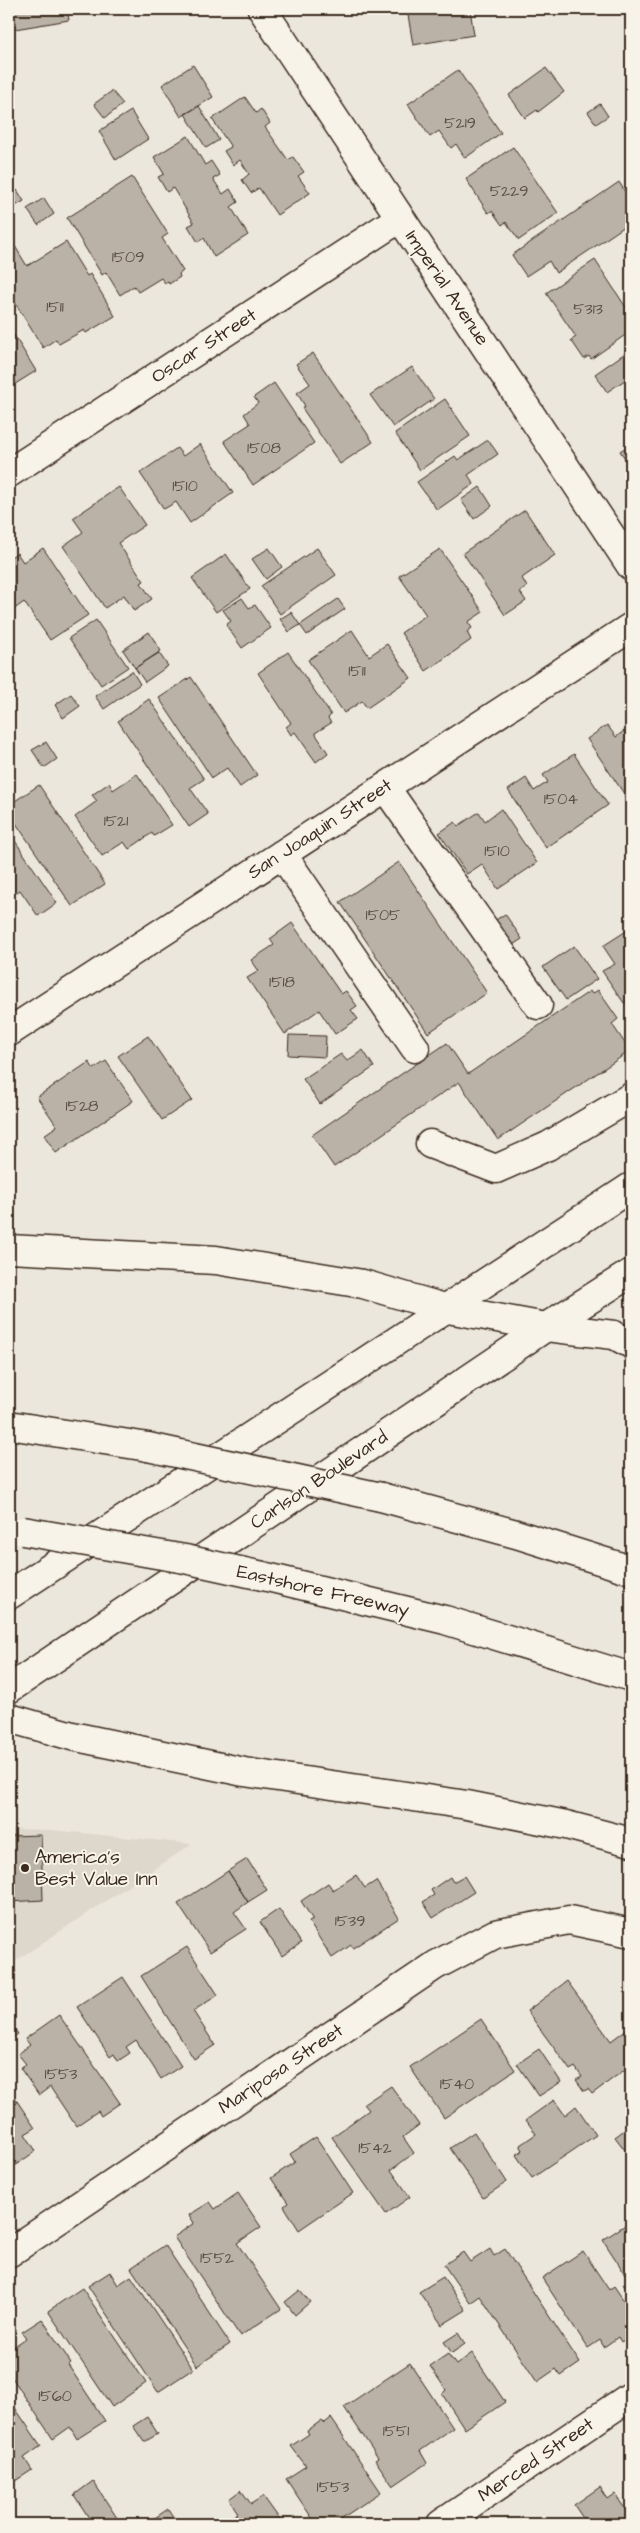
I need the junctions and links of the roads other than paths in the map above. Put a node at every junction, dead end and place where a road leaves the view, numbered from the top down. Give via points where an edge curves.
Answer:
1 (262, 9) edge
2 (400, 218) junction
3 (9, 473) edge
4 (631, 566) edge
5 (631, 626) edge
6 (385, 787) junction
7 (282, 854) junction
8 (538, 1005) dead end
9 (9, 1032) edge
10 (415, 1048) dead end
11 (631, 1098) edge
12 (430, 1144) dead end
13 (631, 1187) edge
14 (9, 1249) edge
15 (631, 1273) edge
16 (448, 1309) junction
17 (546, 1327) junction
18 (631, 1344) edge
19 (9, 1425) edge
20 (16, 1530) edge
21 (631, 1570) edge
22 (9, 1596) edge
23 (631, 1677) edge
24 (9, 1689) edge
25 (9, 1718) edge
26 (631, 1842) edge
27 (631, 1933) edge
28 (9, 2253) edge
29 (631, 2396) edge
30 (441, 2524) edge

1 - 2 main road, Imperial Avenue
2 - 3 main road, Oscar Street
2 - 4 main road, Imperial Avenue
5 - 6 main road, San Joaquin Street
6 - 7 main road, San Joaquin Street
6 - 8 main road
7 - 9 main road, San Joaquin Street
7 - 10 main road
11 - 12 main road via 548,1146 496,1169
13 - 16 main road
14 - 16 main road via 216,1260 363,1284
15 - 17 main road, Carlson Boulevard
16 - 17 main road
16 - 22 main road
17 - 18 main road via 614,1335
17 - 24 main road, Carlson Boulevard
19 - 21 main road, bridge via 148,1447 381,1497
20 - 23 main road, Eastshore Freeway, bridge via 175,1557 263,1576 445,1620
25 - 26 main road via 72,1736 244,1772 467,1805
27 - 28 main road, Mariposa Street via 569,1920 494,1934 436,1965
29 - 30 main road, Merced Street

